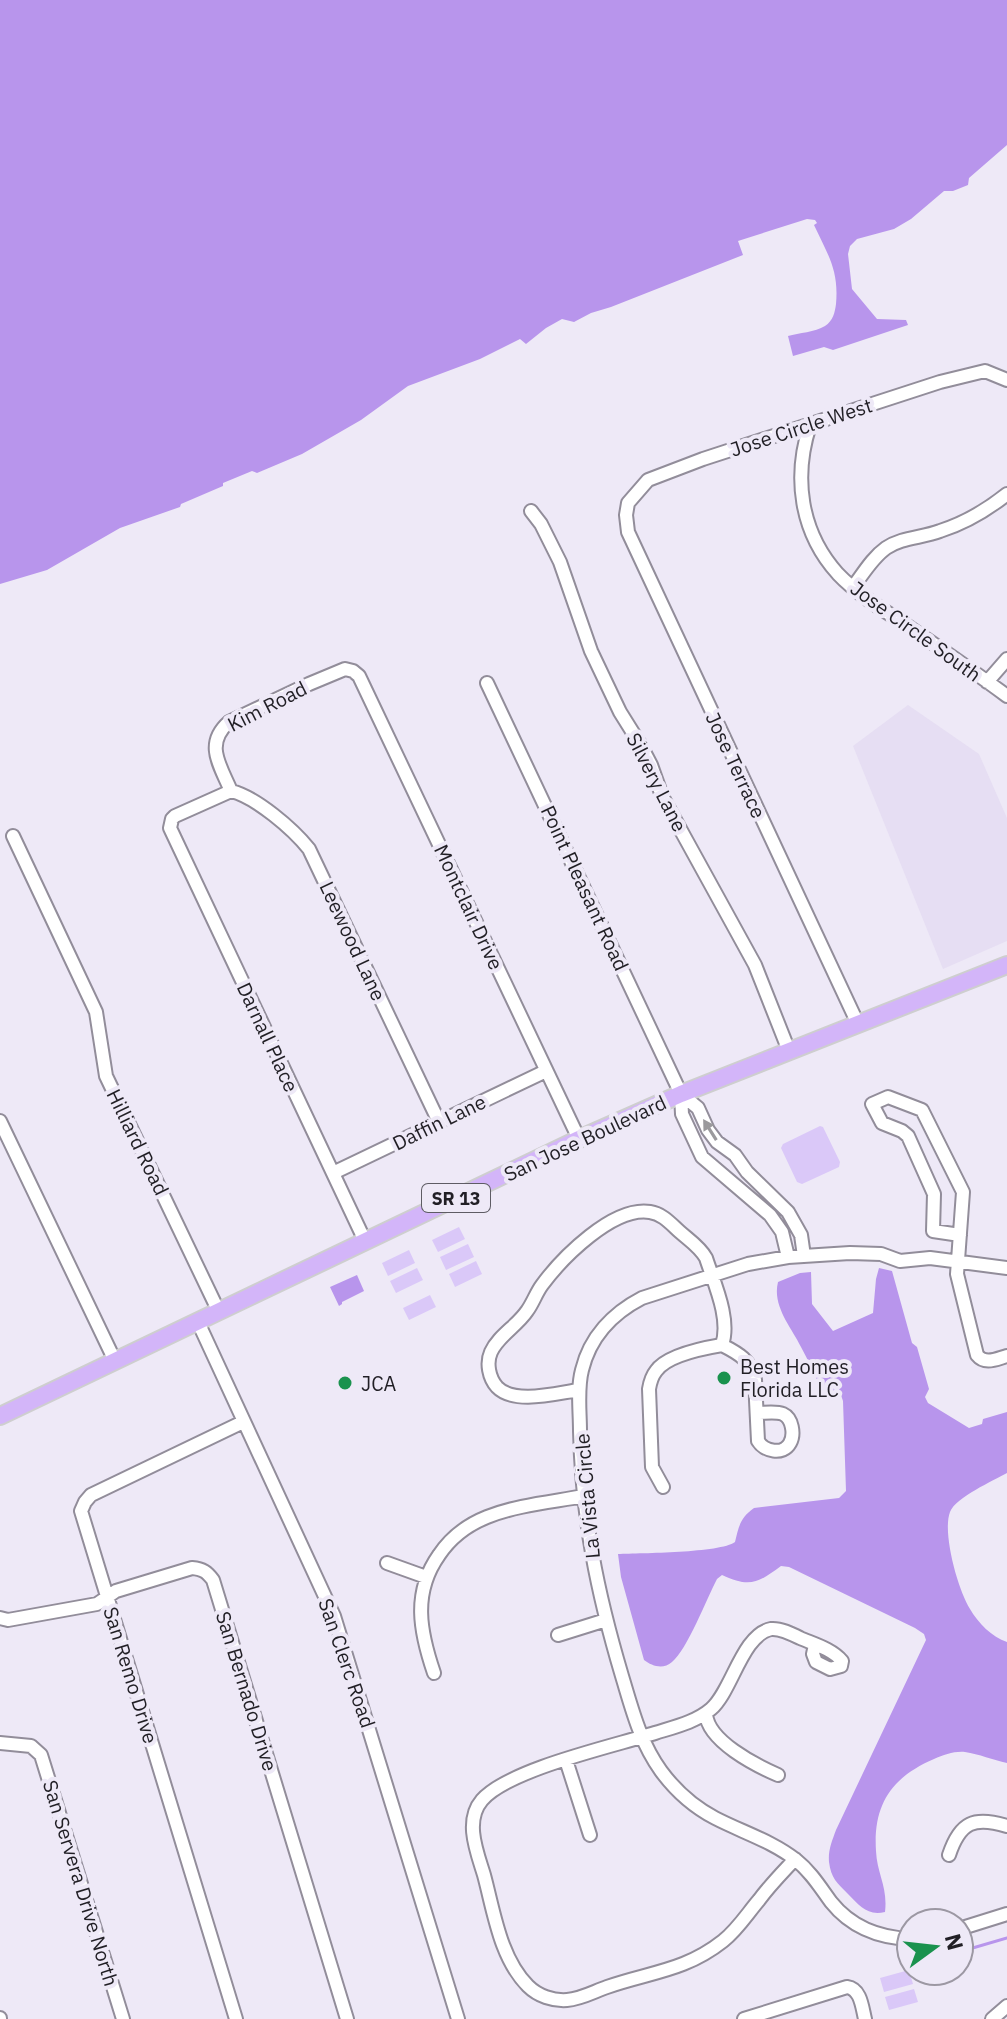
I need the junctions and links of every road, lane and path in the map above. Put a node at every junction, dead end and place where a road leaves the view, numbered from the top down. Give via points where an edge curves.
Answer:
1 (1007, 380) edge
2 (810, 425) junction
3 (1007, 494) edge
4 (628, 503) joint
5 (531, 511) dead end
6 (853, 587) junction
7 (1007, 659) edge
8 (359, 676) joint
9 (987, 682) junction
10 (487, 683) dead end
11 (1007, 696) edge
12 (231, 791) junction
13 (13, 836) dead end
14 (1007, 965) edge
15 (858, 1024) junction
16 (789, 1051) junction
17 (546, 1071) junction
18 (681, 1094) junction
19 (926, 1118) junction
20 (0, 1121) edge
21 (439, 1122) junction
22 (908, 1136) junction
23 (579, 1139) junction
24 (745, 1169) junction
25 (333, 1173) junction
26 (732, 1184) junction
27 (770, 1205) junction
28 (960, 1235) junction
29 (365, 1241) junction
30 (804, 1256) junction
31 (788, 1257) junction
32 (957, 1262) junction
33 (1007, 1268) edge
34 (711, 1276) junction
35 (219, 1312) junction
36 (198, 1322) junction
37 (722, 1345) junction
38 (1007, 1356) edge
39 (115, 1361) junction
40 (579, 1390) junction
41 (757, 1413) dead end
42 (0, 1416) edge
43 (243, 1422) junction
44 (663, 1487) dead end
45 (584, 1496) junction
46 (387, 1563) dead end
47 (426, 1577) junction
48 (107, 1597) junction
49 (0, 1618) edge
50 (606, 1620) junction
51 (558, 1635) dead end
52 (815, 1645) dead end
53 (434, 1673) dead end
54 (706, 1714) junction
55 (641, 1737) junction
56 (0, 1743) edge
57 (566, 1760) junction
58 (778, 1775) dead end
59 (1007, 1826) edge
60 (590, 1835) dead end
61 (949, 1855) dead end
62 (795, 1859) junction
63 (1007, 1914) edge
64 (975, 1924) edge
65 (895, 1938) edge
66 (1007, 2006) edge
67 (787, 2013) edge
68 (123, 2019) edge
69 (236, 2019) edge
70 (347, 2019) edge
71 (458, 2019) edge
72 (744, 2019) edge
73 (865, 2019) edge
74 (992, 2019) edge

1 - 2 street, Jose Circle West via 985,371
2 - 4 street, Jose Circle West via 648,480
2 - 6 street, Jose Circle South via 801,460 805,509 820,549
3 - 6 street via 966,520 884,549
4 - 15 street, Jose Terrace via 628,532
5 - 16 street, Silvery Lane via 560,562 591,651 620,712 755,965
6 - 9 street, Jose Circle South
7 - 9 street
8 - 12 street, Kim Road via 345,669 221,729 215,749
8 - 17 street, Montclair Drive
9 - 11 street, Jose Circle South
10 - 18 street, Point Pleasant Road
12 - 21 street, Leewood Lane via 274,816 309,849
12 - 25 street, Darnall Place via 175,816 171,834
13 - 35 street, Hilliard Road via 96,1012 106,1076
14 - 15 main road, San Jose Boulevard / SR 13
15 - 16 main road, San Jose Boulevard / SR 13
16 - 18 main road, San Jose Boulevard / SR 13
17 - 21 street, Daffin Lane
17 - 23 street, Montclair Drive
18 - 23 main road, San Jose Boulevard / SR 13
24 -> 18 street, Point Pleasant Road
18 - 26 street, Point Pleasant Road via 682,1114 702,1157
19 - 22 street
19 - 22 street via 922,1110 888,1097 872,1104 882,1123
19 - 28 street via 963,1192
20 - 39 street
21 - 25 street, Daffin Lane
22 - 28 street via 934,1194 933,1231
23 - 29 main road, San Jose Boulevard / SR 13
24 - 26 street
24 - 27 street, Point Pleasant Road
25 - 29 street, Darnall Place
26 - 27 street, Point Pleasant Road
27 - 30 street, Point Pleasant Road via 788,1212 801,1235
27 - 31 street, Point Pleasant Road
28 - 32 street
29 - 35 main road, San Jose Boulevard / SR 13
30 - 31 street, La Vista Circle
30 - 32 street, La Vista Circle via 881,1254 900,1261
31 - 34 street, La Vista Circle
32 - 33 street, La Vista Circle
32 - 38 street via 957,1282 977,1355 989,1361
34 - 37 street via 725,1323
34 - 40 street, La Vista Circle via 642,1298 612,1318 589,1349
34 - 40 street via 702,1251 665,1218 647,1211 608,1224 575,1248 498,1342 489,1363 490,1375 505,1394
35 - 36 main road, San Jose Boulevard / SR 13
36 - 39 main road, San Jose Boulevard / SR 13
36 - 43 street, San Clerc Road
37 - 41 street via 748,1362
37 - 44 street via 673,1358 651,1380 652,1467
39 - 42 main road, San Jose Boulevard / SR 13
40 - 45 street, La Vista Circle
43 - 48 street, San Remo Drive via 85,1502 82,1519
43 - 71 street, San Clerc Road via 334,1616
45 - 47 street via 472,1523 445,1545
45 - 50 street, La Vista Circle
46 - 47 street
47 - 53 street via 422,1628
48 - 49 street, San Bernado Drive via 97,1604
48 - 69 street, San Remo Drive
48 - 70 street, San Bernado Drive via 192,1568 201,1568 213,1580
50 - 51 street
50 - 55 street, La Vista Circle
52 - 54 street via 779,1630 761,1634
54 - 55 street
54 - 58 street via 734,1752
55 - 57 street
55 - 62 street, La Vista Circle via 666,1778 697,1807
56 - 68 street, San Servera Drive North via 26,1744 41,1755
57 - 60 street
57 - 62 street via 500,1786 480,1803 474,1821 474,1841 501,1938 512,1966 538,1994 573,2000 705,1954 730,1935
59 - 61 street via 980,1821 969,1825 955,1837
62 - 65 street, La Vista Circle via 853,1922
63 - 64 street
66 - 74 street
67 - 72 street
67 - 73 street via 847,1987 858,1993

